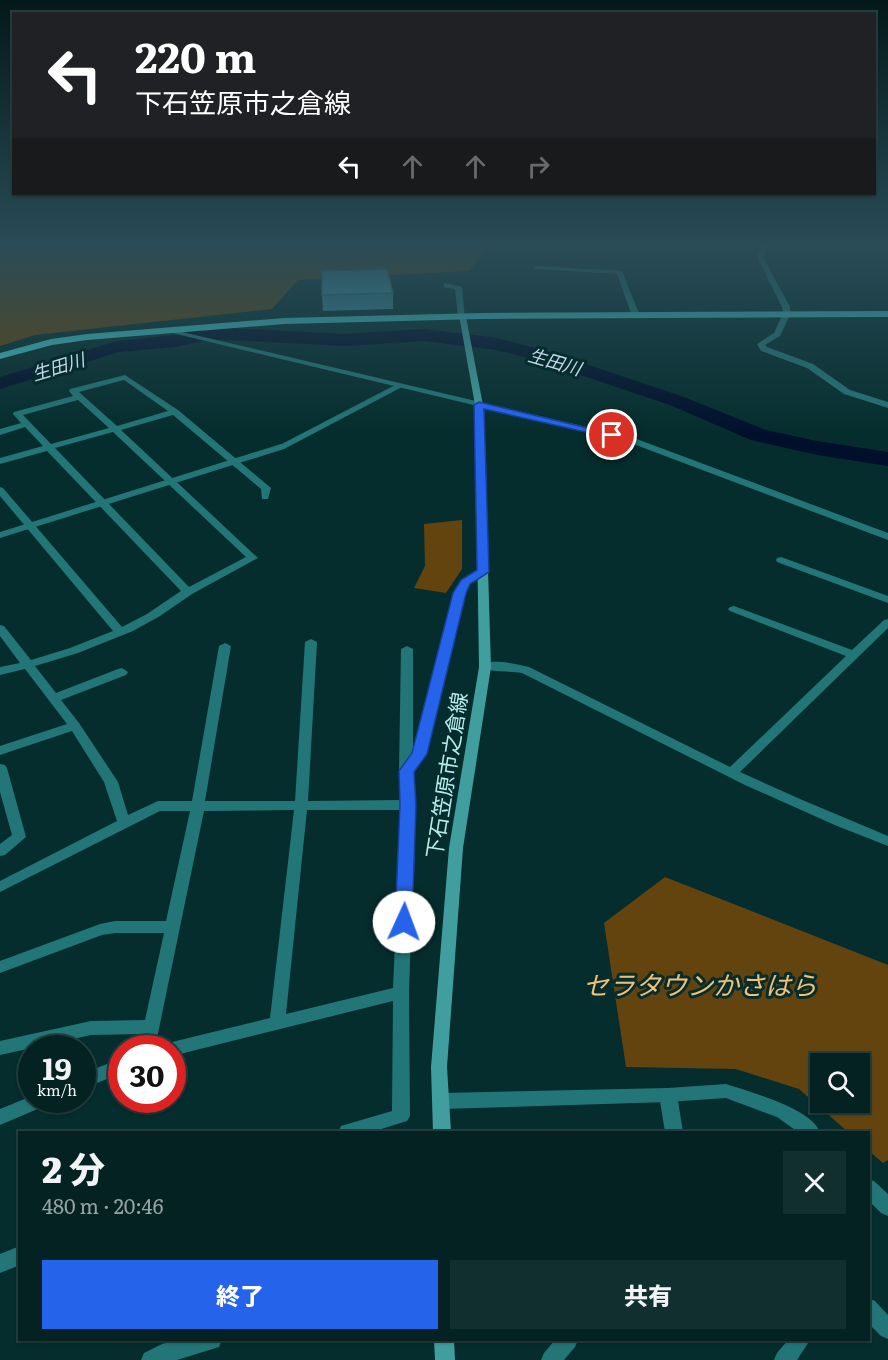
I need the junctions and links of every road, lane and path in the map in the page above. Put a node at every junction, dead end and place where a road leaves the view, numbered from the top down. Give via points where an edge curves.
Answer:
1 (461, 308) edge
2 (633, 308) edge
3 (786, 308) edge
4 (787, 313) junction
5 (888, 314) edge
6 (636, 316) junction
7 (462, 317) junction
8 (168, 330) junction
9 (0, 356) edge
10 (400, 386) junction
11 (80, 397) junction
12 (479, 405) junction
13 (888, 405) edge
14 (175, 412) junction
15 (27, 424) junction
16 (115, 429) junction
17 (0, 432) edge
18 (49, 447) junction
19 (0, 461) edge
20 (235, 463) junction
21 (171, 483) junction
22 (0, 490) edge
23 (265, 497) dead end
24 (102, 503) junction
25 (30, 525) junction
26 (0, 535) edge
27 (888, 537) edge
28 (781, 560) dead end
29 (483, 572) junction
30 (188, 592) junction
31 (888, 600) edge
32 (735, 609) dead end
33 (888, 622) edge
34 (0, 628) edge
35 (120, 632) junction
36 (311, 642) dead end
37 (225, 646) dead end
38 (407, 649) dead end
39 (853, 655) junction
40 (30, 665) junction
41 (485, 667) junction
42 (0, 671) edge
43 (122, 672) dead end
44 (54, 698) junction
45 (75, 726) junction
46 (0, 751) edge
47 (0, 768) edge
48 (406, 771) junction
49 (732, 772) junction
50 (198, 805) junction
51 (408, 805) junction
52 (301, 807) junction
53 (124, 823) junction
54 (888, 841) edge
55 (0, 851) edge
56 (0, 887) edge
57 (171, 927) junction
58 (0, 967) edge
59 (401, 993) junction
60 (277, 1024) junction
61 (152, 1027) junction
62 (150, 1035) edge
63 (186, 1045) edge
64 (0, 1048) edge
65 (668, 1095) junction
66 (442, 1101) junction
67 (18, 1109) edge
68 (0, 1117) edge
69 (350, 1131) edge
70 (442, 1131) edge
71 (674, 1131) edge
72 (810, 1131) edge
73 (870, 1189) edge
74 (888, 1207) edge
75 (18, 1256) edge
76 (0, 1264) edge
77 (870, 1310) edge
78 (888, 1329) edge
79 (208, 1341) edge
80 (444, 1341) edge
81 (567, 1341) edge
82 (799, 1341) edge
83 (151, 1360) edge
84 (445, 1360) edge
85 (551, 1360) edge
86 (784, 1360) edge

1 - 7 street
2 - 6 street
3 - 4 street
4 - 5 main road
4 - 6 main road
4 - 13 street via 777,334 761,344 764,349 810,366 847,392
6 - 7 main road
7 - 8 main road via 284,321
7 - 12 main road, 下石笠原市之倉線
8 - 9 main road via 51,342
8 - 10 street
10 - 12 street
10 - 20 street via 281,447
11 - 14 street via 73,391 125,377
11 - 15 street via 17,414
11 - 16 street
12 - 27 street via 630,440
12 - 29 main road, 下石笠原市之倉線
14 - 16 street
14 - 20 street
15 - 17 street
15 - 18 street
16 - 18 street
16 - 21 street
18 - 19 street
18 - 24 street
20 - 21 street
20 - 23 street via 266,488
21 - 24 street
21 - 30 street via 253,558
22 - 25 street
24 - 25 street
24 - 30 street
25 - 26 street
25 - 35 street
28 - 31 street
29 - 41 main road, 下石笠原市之倉線
29 - 48 street via 465,582 459,593 420,754
30 - 35 street
32 - 39 street
33 - 39 street
34 - 40 street
35 - 40 street
36 - 52 street
37 - 50 street
38 - 48 street
39 - 49 street
40 - 42 street
40 - 44 street
41 - 49 street via 525,670
41 - 66 main road, 下石笠原市之倉線 via 456,848 439,1067
43 - 44 street
44 - 45 street
45 - 46 street
45 - 53 street via 111,782
47 - 55 street via 20,837
48 - 51 street
49 - 54 street
50 - 52 street
50 - 53 street via 159,806
50 - 57 street
51 - 52 street
51 - 59 street
52 - 60 street
53 - 56 street
57 - 58 street via 100,930
57 - 61 street
59 - 60 street
59 - 69 street via 401,1116
60 - 63 street
61 - 62 street
61 - 64 street via 91,1028
65 - 66 street
65 - 71 street
65 - 72 street via 726,1091 783,1111
66 - 70 main road, 下石笠原市之倉線
67 - 68 street
73 - 74 street
75 - 76 street
77 - 78 street
79 - 83 street
80 - 84 main road
81 - 85 street
82 - 86 street

